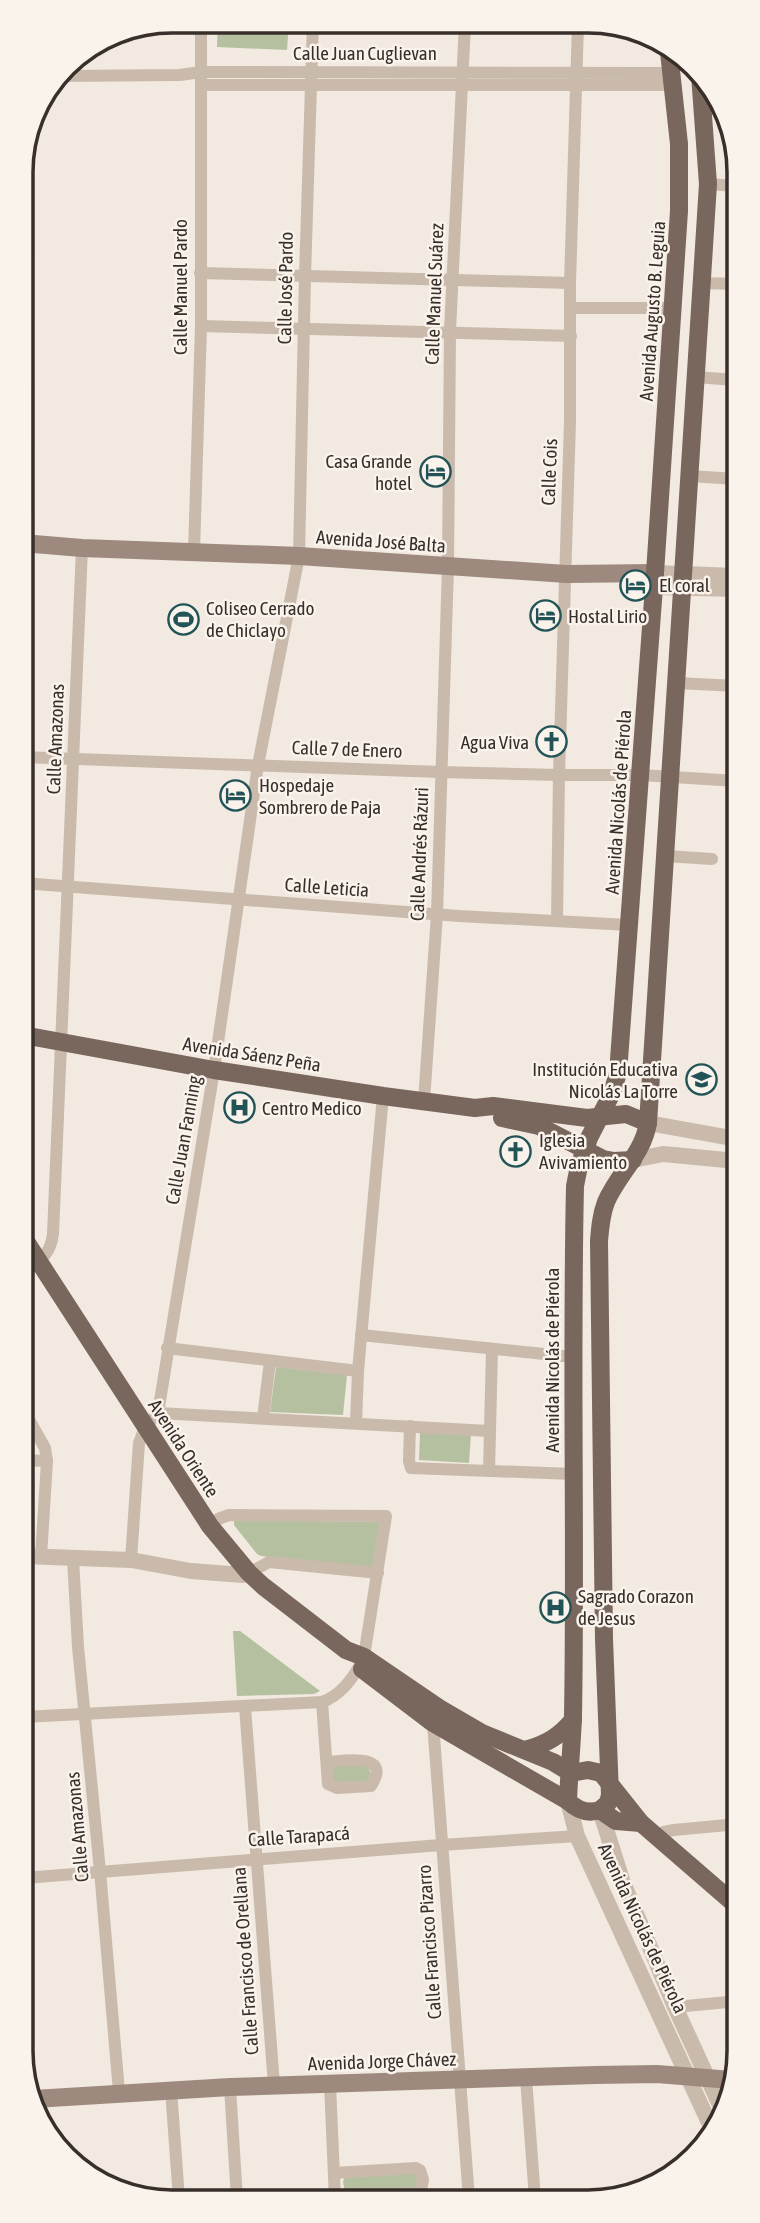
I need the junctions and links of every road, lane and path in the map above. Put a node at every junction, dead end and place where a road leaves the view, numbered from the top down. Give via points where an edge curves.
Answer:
1 (201, 33) edge
2 (313, 33) edge
3 (465, 33) edge
4 (578, 33) edge
5 (671, 61) edge
6 (201, 72) junction
7 (72, 76) edge
8 (311, 79) junction
9 (463, 79) junction
10 (576, 79) junction
11 (672, 79) junction
12 (201, 85) junction
13 (704, 96) edge
14 (708, 184) junction
15 (727, 185) edge
16 (200, 273) junction
17 (305, 276) junction
18 (453, 280) junction
19 (570, 283) junction
20 (701, 283) junction
21 (727, 284) edge
22 (570, 308) junction
23 (674, 308) junction
24 (699, 308) junction
25 (201, 326) junction
26 (303, 329) junction
27 (450, 331) junction
28 (570, 336) junction
29 (695, 377) junction
30 (727, 379) edge
31 (690, 476) junction
32 (727, 478) edge
33 (34, 545) edge
34 (82, 548) junction
35 (194, 552) junction
36 (299, 556) junction
37 (448, 567) junction
38 (566, 574) junction
39 (727, 577) edge
40 (655, 580) junction
41 (683, 581) junction
42 (727, 587) edge
43 (676, 684) junction
44 (727, 686) edge
45 (34, 757) edge
46 (74, 759) junction
47 (258, 765) junction
48 (440, 772) junction
49 (559, 775) junction
50 (641, 775) junction
51 (670, 778) junction
52 (727, 781) edge
53 (666, 856) junction
54 (712, 859) dead end
55 (34, 884) edge
56 (68, 887) junction
57 (239, 900) junction
58 (437, 914) junction
59 (557, 921) junction
60 (629, 925) junction
61 (34, 1037) edge
62 (63, 1041) junction
63 (214, 1070) junction
64 (383, 1097) junction
65 (424, 1101) junction
66 (475, 1108) junction
67 (601, 1118) junction
68 (648, 1123) junction
69 (726, 1137) edge
70 (585, 1149) junction
71 (633, 1160) junction
72 (726, 1160) edge
73 (33, 1263) edge
74 (33, 1268) edge
75 (361, 1335) junction
76 (167, 1348) junction
77 (492, 1349) junction
78 (573, 1357) junction
79 (270, 1361) junction
80 (358, 1371) junction
81 (263, 1418) junction
82 (152, 1420) junction
83 (356, 1423) junction
84 (33, 1426) edge
85 (410, 1426) junction
86 (489, 1431) junction
87 (33, 1460) edge
88 (47, 1461) junction
89 (489, 1471) junction
90 (573, 1474) junction
91 (210, 1526) junction
92 (33, 1557) edge
93 (41, 1557) junction
94 (73, 1559) junction
95 (131, 1560) junction
96 (249, 1573) junction
97 (378, 1573) junction
98 (361, 1662) junction
99 (322, 1702) junction
100 (245, 1707) junction
101 (85, 1714) junction
102 (33, 1717) edge
103 (573, 1720) junction
104 (432, 1723) junction
105 (525, 1750) junction
106 (327, 1762) dead end
107 (571, 1773) junction
108 (608, 1779) junction
109 (568, 1801) junction
110 (600, 1810) junction
111 (640, 1823) junction
112 (726, 1825) edge
113 (577, 1836) junction
114 (658, 1838) junction
115 (441, 1845) junction
116 (256, 1859) junction
117 (100, 1871) junction
118 (33, 1877) edge
119 (726, 1897) edge
120 (726, 2002) edge
121 (675, 2007) junction
122 (688, 2076) junction
123 (526, 2078) junction
124 (708, 2078) junction
125 (724, 2079) edge
126 (458, 2080) junction
127 (330, 2084) junction
128 (274, 2085) junction
129 (230, 2087) junction
130 (171, 2090) junction
131 (119, 2092) junction
132 (42, 2098) edge
133 (718, 2100) edge
134 (708, 2120) edge
135 (334, 2173) junction
136 (178, 2190) edge
137 (236, 2190) edge
138 (335, 2190) edge
139 (421, 2190) edge
140 (468, 2190) edge
141 (534, 2190) edge

1 - 6 street, Calle Manuel Pardo
2 - 8 street, Calle José Pardo
3 - 9 street, Calle Manuel Suárez
4 - 10 street, Calle Cois
5 - 11 main road, Avenida Augusto B. Leguia
6 - 7 street, Calle Juan Cuglievan
6 - 8 street, Calle Juan Cuglievan
6 - 12 street, Calle Manuel Pardo
8 - 9 street, Calle Juan Cuglievan
8 - 12 street, Calle Juan Cuglievan
8 - 17 street, Calle José Pardo
9 - 10 street, Calle Juan Cuglievan
9 - 18 street, Calle Manuel Suárez
10 - 11 street, Calle Juan Cuglievan
10 - 19 street, Calle Cois
11 - 23 main road, Avenida Augusto B. Leguia via 680,176
12 - 16 street, Calle Manuel Pardo
13 - 14 main road
14 - 15 street
14 - 20 main road
16 - 17 street
16 - 25 street, Calle Manuel Pardo
17 - 18 street
17 - 26 street, Calle José Pardo
18 - 19 street
18 - 27 street, Calle Manuel Suárez
19 - 22 street, Calle Cois
20 - 21 street
20 - 24 main road
22 - 23 street
22 - 28 street, Calle Cois
23 - 24 main road
23 - 40 main road, Avenida Augusto B. Leguia
24 - 29 main road
25 - 26 street
25 - 35 street, Calle Manuel Pardo
26 - 27 street
26 - 36 street, Calle José Pardo
27 - 28 street
27 - 37 street, Calle Manuel Suárez
28 - 38 street, Calle Cois
29 - 30 street
29 - 31 main road
31 - 32 street
31 - 41 main road
33 - 34 main road, Avenida José Balta
34 - 35 main road, Avenida José Balta
34 - 46 street, Calle Amazonas
35 - 36 main road, Avenida José Balta
36 - 37 main road, Avenida José Balta
36 - 47 street, Calle Juan Fanning
37 - 38 main road, Avenida José Balta
37 - 48 street, Calle Andrés Rázuri
38 - 40 main road, Avenida José Balta
38 - 49 street, Calle Cois
39 - 41 street, Avenida José Balta
40 - 41 street, Avenida José Balta
40 - 50 main road, Avenida Nicolás de Piérola
41 - 42 street, Avenida José Balta
41 - 43 main road
43 - 44 street
43 - 51 main road
45 - 46 street, Calle 7 de Enero
46 - 47 street, Calle 7 de Enero
46 - 56 street, Calle Amazonas
47 - 48 street, Calle 7 de Enero
47 - 57 street, Calle Juan Fanning
48 - 49 street, Calle 7 de Enero
48 - 58 street, Calle Andrés Rázuri
49 - 50 street, Calle 7 de Enero
49 - 59 street, Calle Cois
50 - 51 street, Calle 7 de Enero
50 - 60 main road, Avenida Nicolás de Piérola
51 - 52 street, Calle 7 de Enero
51 - 53 main road
53 - 54 street
53 - 68 main road
55 - 56 street, Calle Leticia
56 - 57 street, Calle Leticia
56 - 62 street, Calle Amazonas
57 - 58 street, Calle Leticia
57 - 63 street, Calle Juan Fanning
58 - 59 street, Calle Leticia
58 - 65 street, Calle Andrés Rázuri
59 - 60 street, Calle Leticia
60 - 67 main road, Avenida Nicolás de Piérola via 618,1073
61 - 62 main road, Avenida Sáenz Peña
62 - 63 main road, Avenida Sáenz Peña
62 - 73 street, Calle Amazonas via 53,1234 51,1247
63 - 64 main road, Avenida Sáenz Peña
63 - 76 street, Calle Juan Fanning
64 - 65 main road, Avenida Sáenz Peña
64 - 75 street
65 - 66 main road, Avenida Sáenz Peña
66 - 67 main road, Avenida Sáenz Peña
66 - 70 main road, Avenida Sáenz Peña via 539,1126
67 - 68 main road, Avenida Sáenz Peña via 626,1114
67 - 70 main road, Avenida Nicolás de Piérola
68 - 69 street, Avenida Sáenz Peña
68 - 71 main road
70 - 71 main road, Avenida Sáenz Peña via 603,1159
70 - 78 main road, Avenida Nicolás de Piérola via 575,1186
71 - 72 street, Avenida Sáenz Peña via 663,1154
71 - 108 main road via 606,1203 599,1241
74 - 82 main road, Avenida Oriente
75 - 77 street
75 - 80 street
76 - 79 street
76 - 82 street, Calle Juan Fanning
77 - 78 street
77 - 86 street
78 - 90 main road, Avenida Nicolás de Piérola
79 - 80 street
79 - 81 street
80 - 83 street
81 - 82 street
81 - 83 street
82 - 91 main road, Avenida Oriente
82 - 95 street, Calle Juan Fanning via 139,1443
83 - 85 street
84 - 88 street
85 - 86 street
85 - 89 street via 411,1468
86 - 89 street
87 - 88 street
88 - 93 street
89 - 90 street
90 - 103 main road, Avenida Nicolás de Piérola
91 - 96 main road, Avenida Oriente
91 - 97 street via 229,1515 386,1516
92 - 93 street
93 - 94 street
94 - 95 street
94 - 101 street, Calle Amazonas
95 - 96 street via 191,1571
96 - 97 street via 269,1562
96 - 98 main road, Avenida Oriente
97 - 98 street
98 - 99 street via 341,1691
98 - 104 main road, Avenida Oriente
98 - 105 main road, Avenida Oriente via 482,1733
99 - 100 street
99 - 106 street
100 - 101 street
100 - 116 street, Calle Francisco de Orellana
101 - 102 street
101 - 117 street, Calle Amazonas
103 - 105 main road via 554,1740
103 - 107 main road, Avenida Nicolás de Piérola
104 - 109 main road, Avenida Oriente
104 - 115 street, Calle Francisco Pizarro
105 - 107 main road, Avenida Oriente
107 - 108 main road, Avenida Oriente via 592,1770
107 - 109 main road, Avenida Nicolás de Piérola
108 - 110 main road via 608,1803
108 - 111 main road
109 - 110 main road, Avenida Oriente via 579,1810
109 - 113 street, Avenida Nicolás de Piérola
110 - 111 main road, Avenida Oriente via 616,1821
110 - 121 street, Avenida Nicolás de Piérola via 622,1880
111 - 114 main road
112 - 114 street via 674,1829
113 - 115 street, Calle Tarapacá
113 - 122 street, Avenida Nicolás de Piérola
114 - 119 main road
115 - 116 street, Calle Tarapacá
115 - 126 street, Calle Francisco Pizarro
116 - 117 street, Calle Tarapacá
116 - 128 street, Calle Francisco de Orellana
117 - 118 street, Calle Tarapacá
117 - 131 street, Calle Amazonas
120 - 121 street
121 - 124 street, Avenida Nicolás de Piérola
122 - 123 main road, Avenida Jorge Chávez
122 - 124 main road, Avenida Jorge Chávez
122 - 134 street, Avenida Nicolás de Piérola
123 - 126 main road, Avenida Jorge Chávez
123 - 141 street
124 - 125 main road, Avenida Jorge Chávez
124 - 133 street, Avenida Nicolás de Piérola
126 - 127 main road, Avenida Jorge Chávez
126 - 140 street, Calle Francisco Pizarro
127 - 128 main road, Avenida Jorge Chávez
127 - 135 street
128 - 129 main road, Avenida Jorge Chávez
129 - 130 main road, Avenida Jorge Chávez
129 - 137 street
130 - 131 main road, Avenida Jorge Chávez
130 - 136 street
131 - 132 main road, Avenida Jorge Chávez
135 - 138 street
135 - 139 street via 416,2168 423,2180

